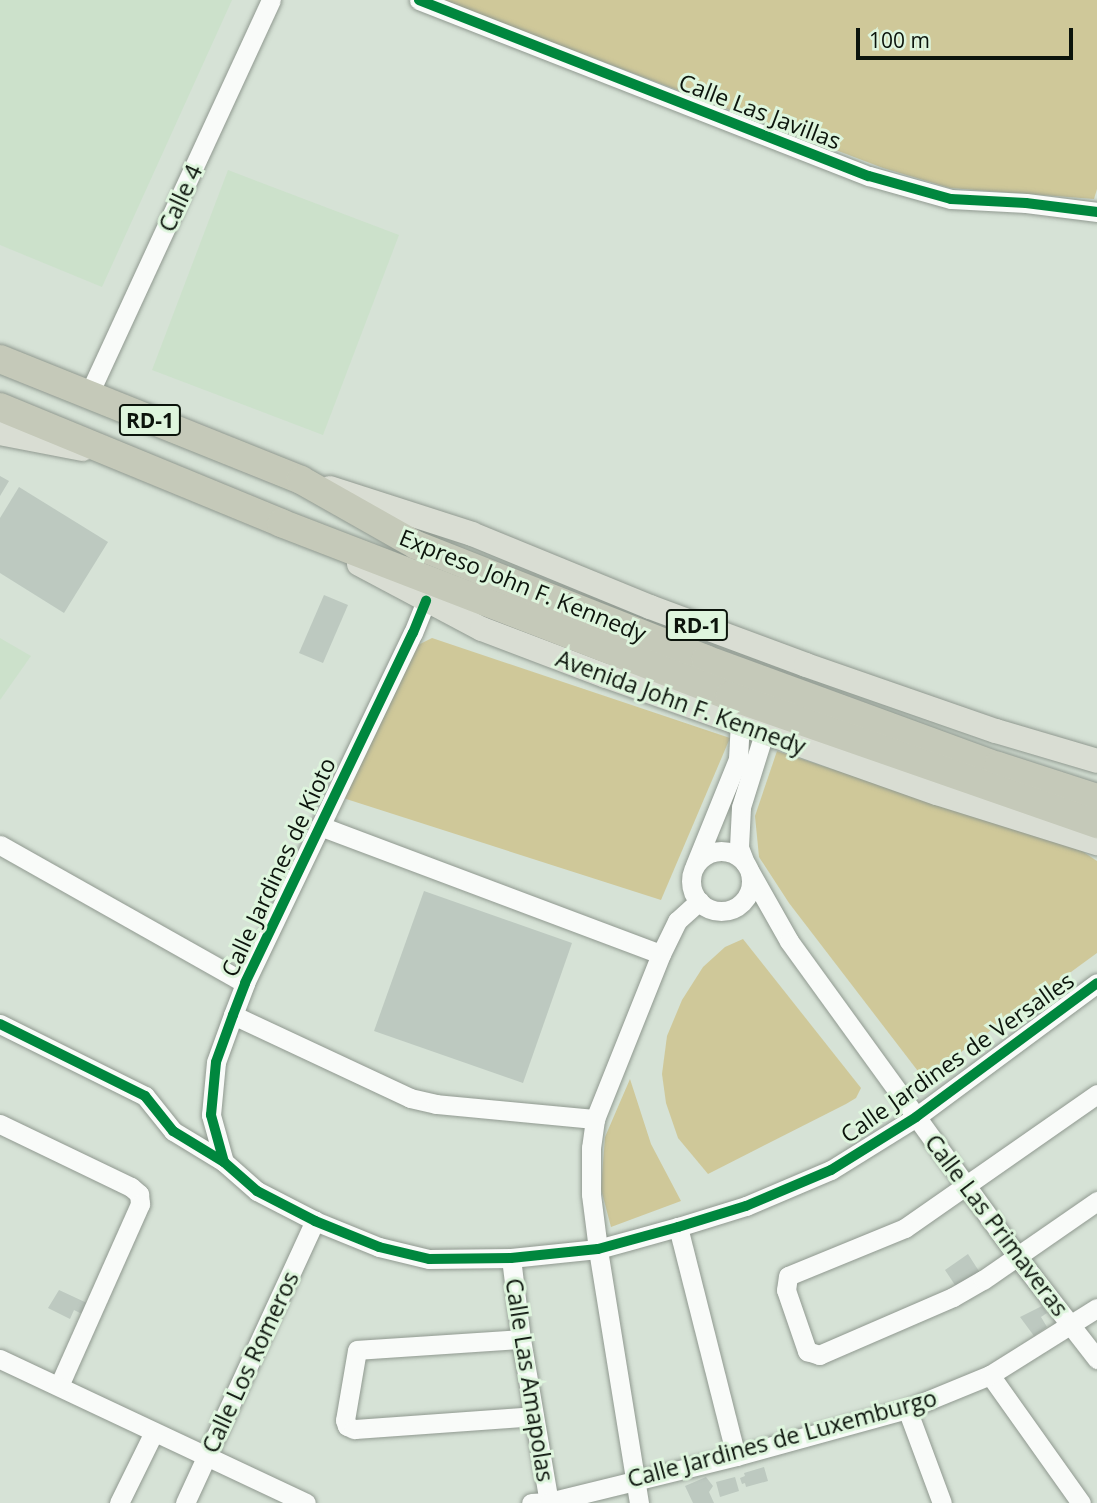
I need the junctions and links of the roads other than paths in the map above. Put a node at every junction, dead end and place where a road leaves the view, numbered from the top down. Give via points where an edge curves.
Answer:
1 (271, 0) edge
2 (419, 0) edge
3 (1097, 212) edge
4 (0, 359) edge
5 (88, 396) junction
6 (0, 407) edge
7 (0, 433) edge
8 (120, 456) junction
9 (301, 480) junction
10 (281, 523) junction
11 (426, 600) junction
12 (622, 640) junction
13 (740, 724) junction
14 (764, 733) junction
15 (1097, 761) edge
16 (1097, 798) edge
17 (320, 825) junction
18 (1096, 838) edge
19 (0, 845) edge
20 (694, 868) junction
21 (747, 868) junction
22 (699, 901) junction
23 (732, 909) junction
24 (774, 920) junction
25 (661, 954) junction
26 (1097, 983) edge
27 (244, 984) junction
28 (233, 1015) junction
29 (0, 1024) edge
30 (1097, 1094) edge
31 (915, 1117) junction
32 (595, 1119) junction
33 (0, 1124) edge
34 (224, 1161) junction
35 (965, 1184) junction
36 (1097, 1200) edge
37 (314, 1222) junction
38 (678, 1227) junction
39 (598, 1249) junction
40 (1016, 1255) junction
41 (511, 1258) junction
42 (1097, 1308) edge
43 (1073, 1326) junction
44 (521, 1339) junction
45 (0, 1359) edge
46 (1097, 1359) edge
47 (990, 1375) junction
48 (59, 1386) junction
49 (907, 1409) junction
50 (534, 1416) junction
51 (154, 1432) junction
52 (736, 1456) junction
53 (206, 1457) junction
54 (635, 1479) junction
55 (540, 1502) edge
56 (119, 1503) edge
57 (184, 1503) edge
58 (306, 1503) edge
59 (639, 1503) edge
60 (942, 1503) edge
61 (1081, 1503) edge

1 - 5 street, Calle 4
2 - 3 street, Calle Las Javillas via 869,176 951,199
4 - 5 highway, Expreso John F. Kennedy / RD-1
5 - 9 highway, Expreso John F. Kennedy / RD-1
6 - 8 highway, RD-1
7 - 8 main road, RD-1
8 - 10 highway, Expreso John F. Kennedy / RD-1
9 - 12 highway, Expreso John F. Kennedy / RD-1 via 416,545
9 - 15 main road, RD-1 via 472,534 806,665
10 - 11 main road, Avenida John F. Kennedy / RD-1
10 - 12 highway, Expreso John F. Kennedy / RD-1
11 - 13 main road, Avenida John F. Kennedy / RD-1 via 482,629
11 - 17 street, Calle Jardines de Kioto
12 - 16 highway, Expreso John F. Kennedy / RD-1
12 - 18 highway, Expreso John F. Kennedy / RD-1 via 841,737
13 - 14 main road, Avenida John F. Kennedy / RD-1
13 - 20 street via 738,759
14 - 18 main road, Avenida John F. Kennedy / RD-1
14 - 21 street, Calle Las Primaveras via 741,807 739,847
17 - 25 street
17 - 27 street, Calle Jardines de Kioto
19 - 27 street
20 - 21 street via 700,859 718,851 738,856
20 - 22 street via 691,885
21 - 23 street via 751,881 746,898
21 - 24 street, Calle Las Primaveras
22 - 23 street via 714,910
22 - 25 street via 677,920
23 - 24 street
24 - 31 street, Calle Las Primaveras
25 - 32 street
26 - 31 street, Calle Jardines de Versalles
27 - 28 street, Calle Jardines de Kioto
28 - 32 street via 410,1097 436,1104
28 - 34 street, Calle Jardines de Kioto via 216,1062 211,1115
29 - 34 street, Calle Jardines de Versalles via 145,1096 173,1131
30 - 35 street
31 - 35 street, Calle Las Primaveras
31 - 38 street, Calle Jardines de Versalles via 831,1170 746,1206
32 - 39 street via 591,1194
33 - 48 street via 139,1194 139,1204
34 - 37 street, Calle Jardines de Versalles via 257,1191
35 - 40 street, Calle Las Primaveras
35 - 40 street via 905,1228 788,1276 786,1290 810,1354 819,1355 953,1297
36 - 40 street
37 - 41 street, Calle Jardines de Versalles via 379,1247 429,1259
37 - 53 street, Calle Los Romeros
38 - 39 street, Calle Jardines de Versalles
38 - 52 street
39 - 41 street, Calle Jardines de Versalles
39 - 54 street
40 - 43 street, Calle Las Primaveras
41 - 44 street, Calle Las Amapolas
42 - 43 street, Calle Jardines de Luxemburgo
43 - 46 street, Calle Las Primaveras
43 - 47 street, Calle Jardines de Luxemburgo
44 - 50 street, Calle Las Amapolas
44 - 50 street via 357,1350 345,1420 354,1429
45 - 48 street
47 - 49 street, Calle Jardines de Luxemburgo
47 - 61 street
48 - 51 street
49 - 52 street, Calle Jardines de Luxemburgo
49 - 60 street
50 - 55 street, Calle Las Amapolas
51 - 53 street
51 - 56 street
52 - 54 street, Calle Jardines de Luxemburgo
53 - 57 street, Calle Los Romeros
53 - 58 street
54 - 55 street, Calle Jardines de Luxemburgo
54 - 59 street

